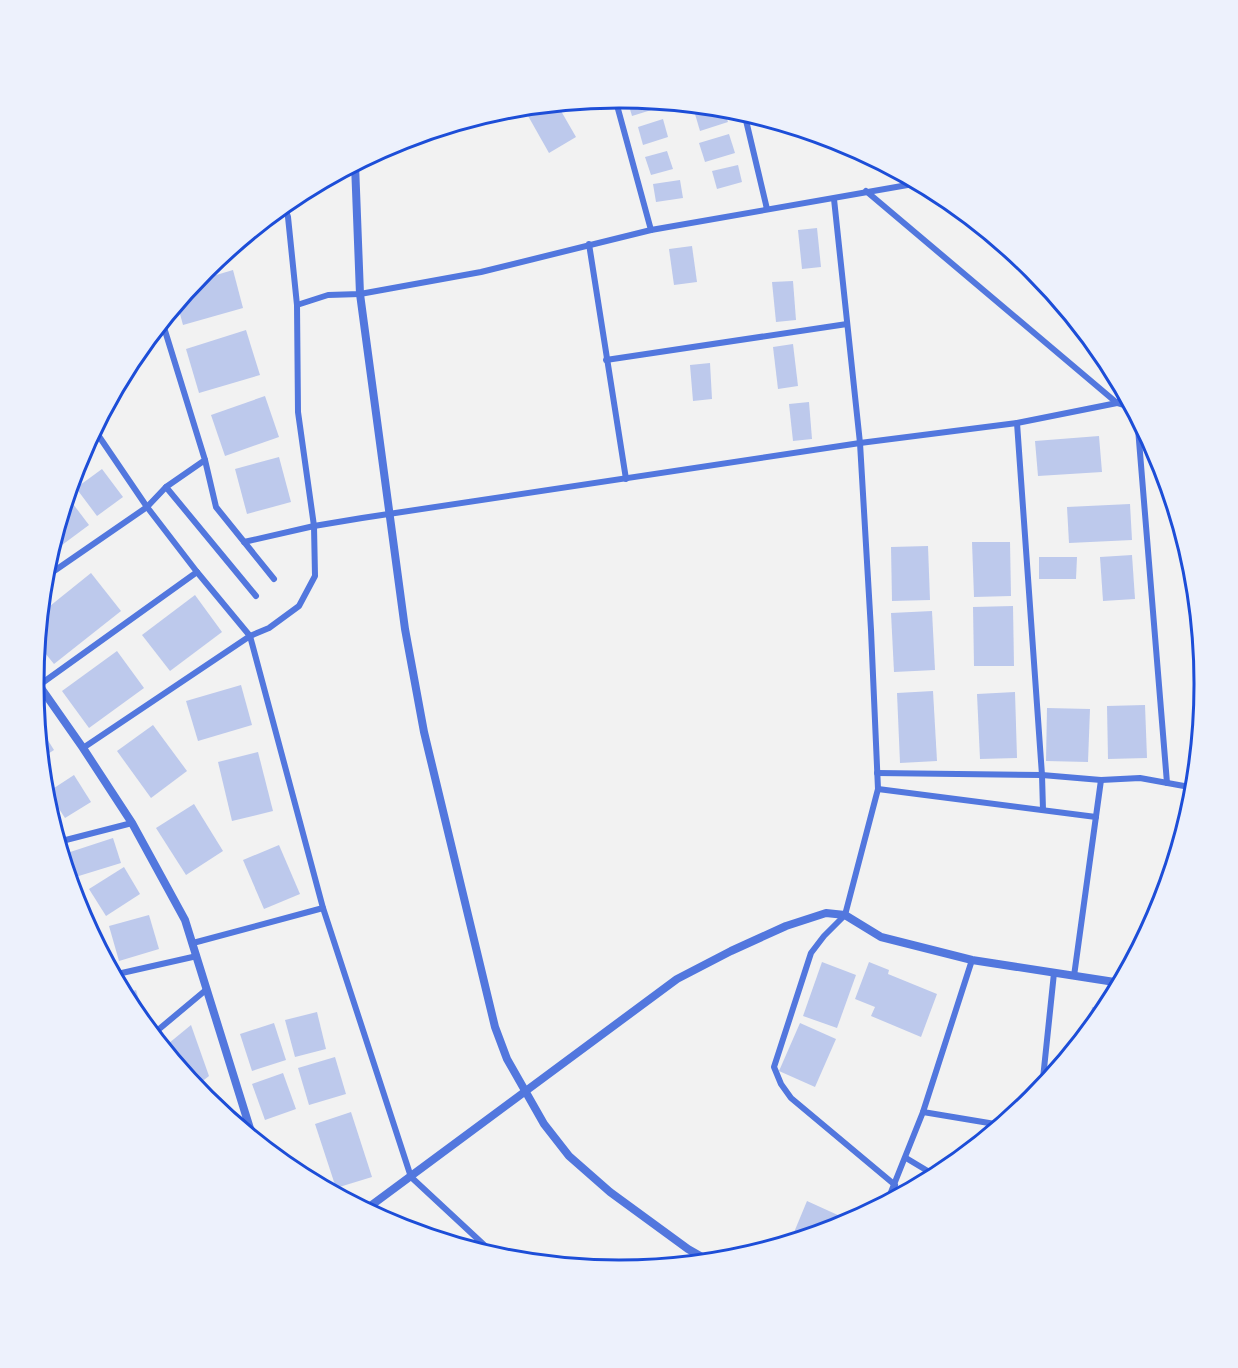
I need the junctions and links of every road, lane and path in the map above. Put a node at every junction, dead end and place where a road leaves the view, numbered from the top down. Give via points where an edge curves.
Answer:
1 (618, 108) edge
2 (747, 123) edge
3 (355, 173) edge
4 (905, 185) edge
5 (866, 191) junction
6 (834, 199) junction
7 (767, 209) junction
8 (287, 214) edge
9 (651, 230) junction
10 (588, 244) junction
11 (360, 294) junction
12 (297, 305) junction
13 (847, 324) junction
14 (165, 330) edge
15 (606, 360) junction
16 (1120, 401) edge
17 (1117, 403) junction
18 (1122, 404) edge
19 (1017, 423) junction
20 (99, 437) edge
21 (1139, 437) edge
22 (860, 443) junction
23 (205, 460) junction
24 (626, 479) junction
25 (166, 487) junction
26 (147, 507) junction
27 (389, 514) junction
28 (314, 526) junction
29 (244, 542) junction
30 (55, 570) edge
31 (197, 572) junction
32 (274, 579) dead end
33 (256, 596) dead end
34 (250, 636) junction
35 (44, 676) edge
36 (44, 694) edge
37 (83, 748) junction
38 (877, 773) junction
39 (1042, 775) junction
40 (1101, 780) junction
41 (1167, 783) junction
42 (1185, 786) edge
43 (878, 789) junction
44 (1043, 810) junction
45 (1096, 817) junction
46 (132, 823) junction
47 (65, 840) edge
48 (323, 908) junction
49 (845, 915) junction
50 (193, 943) junction
51 (197, 956) junction
52 (972, 960) junction
53 (122, 973) edge
54 (1054, 973) junction
55 (1074, 976) junction
56 (1112, 981) edge
57 (207, 989) junction
58 (159, 1029) edge
59 (1044, 1072) edge
60 (526, 1090) junction
61 (923, 1112) junction
62 (990, 1123) edge
63 (249, 1124) edge
64 (906, 1158) junction
65 (927, 1170) edge
66 (411, 1177) junction
67 (895, 1185) junction
68 (893, 1190) edge
69 (373, 1204) edge
70 (481, 1242) edge
71 (697, 1255) edge

1 - 9 street
2 - 7 street
3 - 11 street
4 - 5 street
5 - 6 street
5 - 17 street
6 - 7 street
6 - 13 street
7 - 9 street
8 - 12 street
9 - 10 street
10 - 11 street via 481,272
10 - 15 street
11 - 12 street via 328,295
11 - 27 street
12 - 28 street via 298,412
13 - 15 street
13 - 22 street
14 - 23 street
15 - 24 street
16 - 17 street
17 - 18 street
17 - 19 street
19 - 22 street
19 - 39 street
20 - 26 street
21 - 41 street
22 - 24 street
22 - 38 street
23 - 25 street
23 - 29 street via 216,507
24 - 27 street
25 - 26 street
25 - 33 street
26 - 30 street
26 - 31 street
27 - 28 street
27 - 60 street via 424,732 495,1027 507,1059
28 - 29 street
28 - 34 street via 315,576 304,596 298,606 269,628
29 - 32 street
31 - 34 street
31 - 35 street
34 - 37 street
34 - 48 street
36 - 37 street
37 - 46 street
38 - 39 street
38 - 43 street
39 - 40 street
39 - 44 street
40 - 41 street via 1140,778
40 - 45 street
41 - 42 street
43 - 44 street
43 - 49 street
44 - 45 street
45 - 55 street
46 - 47 street
46 - 50 street via 185,920
48 - 50 street
48 - 66 street
49 - 52 street via 881,937
49 - 60 street via 826,913 786,926 677,979
49 - 67 street via 811,953 774,1066 791,1098
50 - 51 street
51 - 53 street
51 - 57 street
52 - 54 street
52 - 61 street
54 - 55 street
54 - 59 street
55 - 56 street
57 - 58 street
57 - 63 street
60 - 66 street
60 - 71 street via 544,1124 569,1156 610,1192
61 - 62 street
61 - 64 street
64 - 65 street
64 - 67 street
66 - 69 street
66 - 70 street
67 - 68 street

